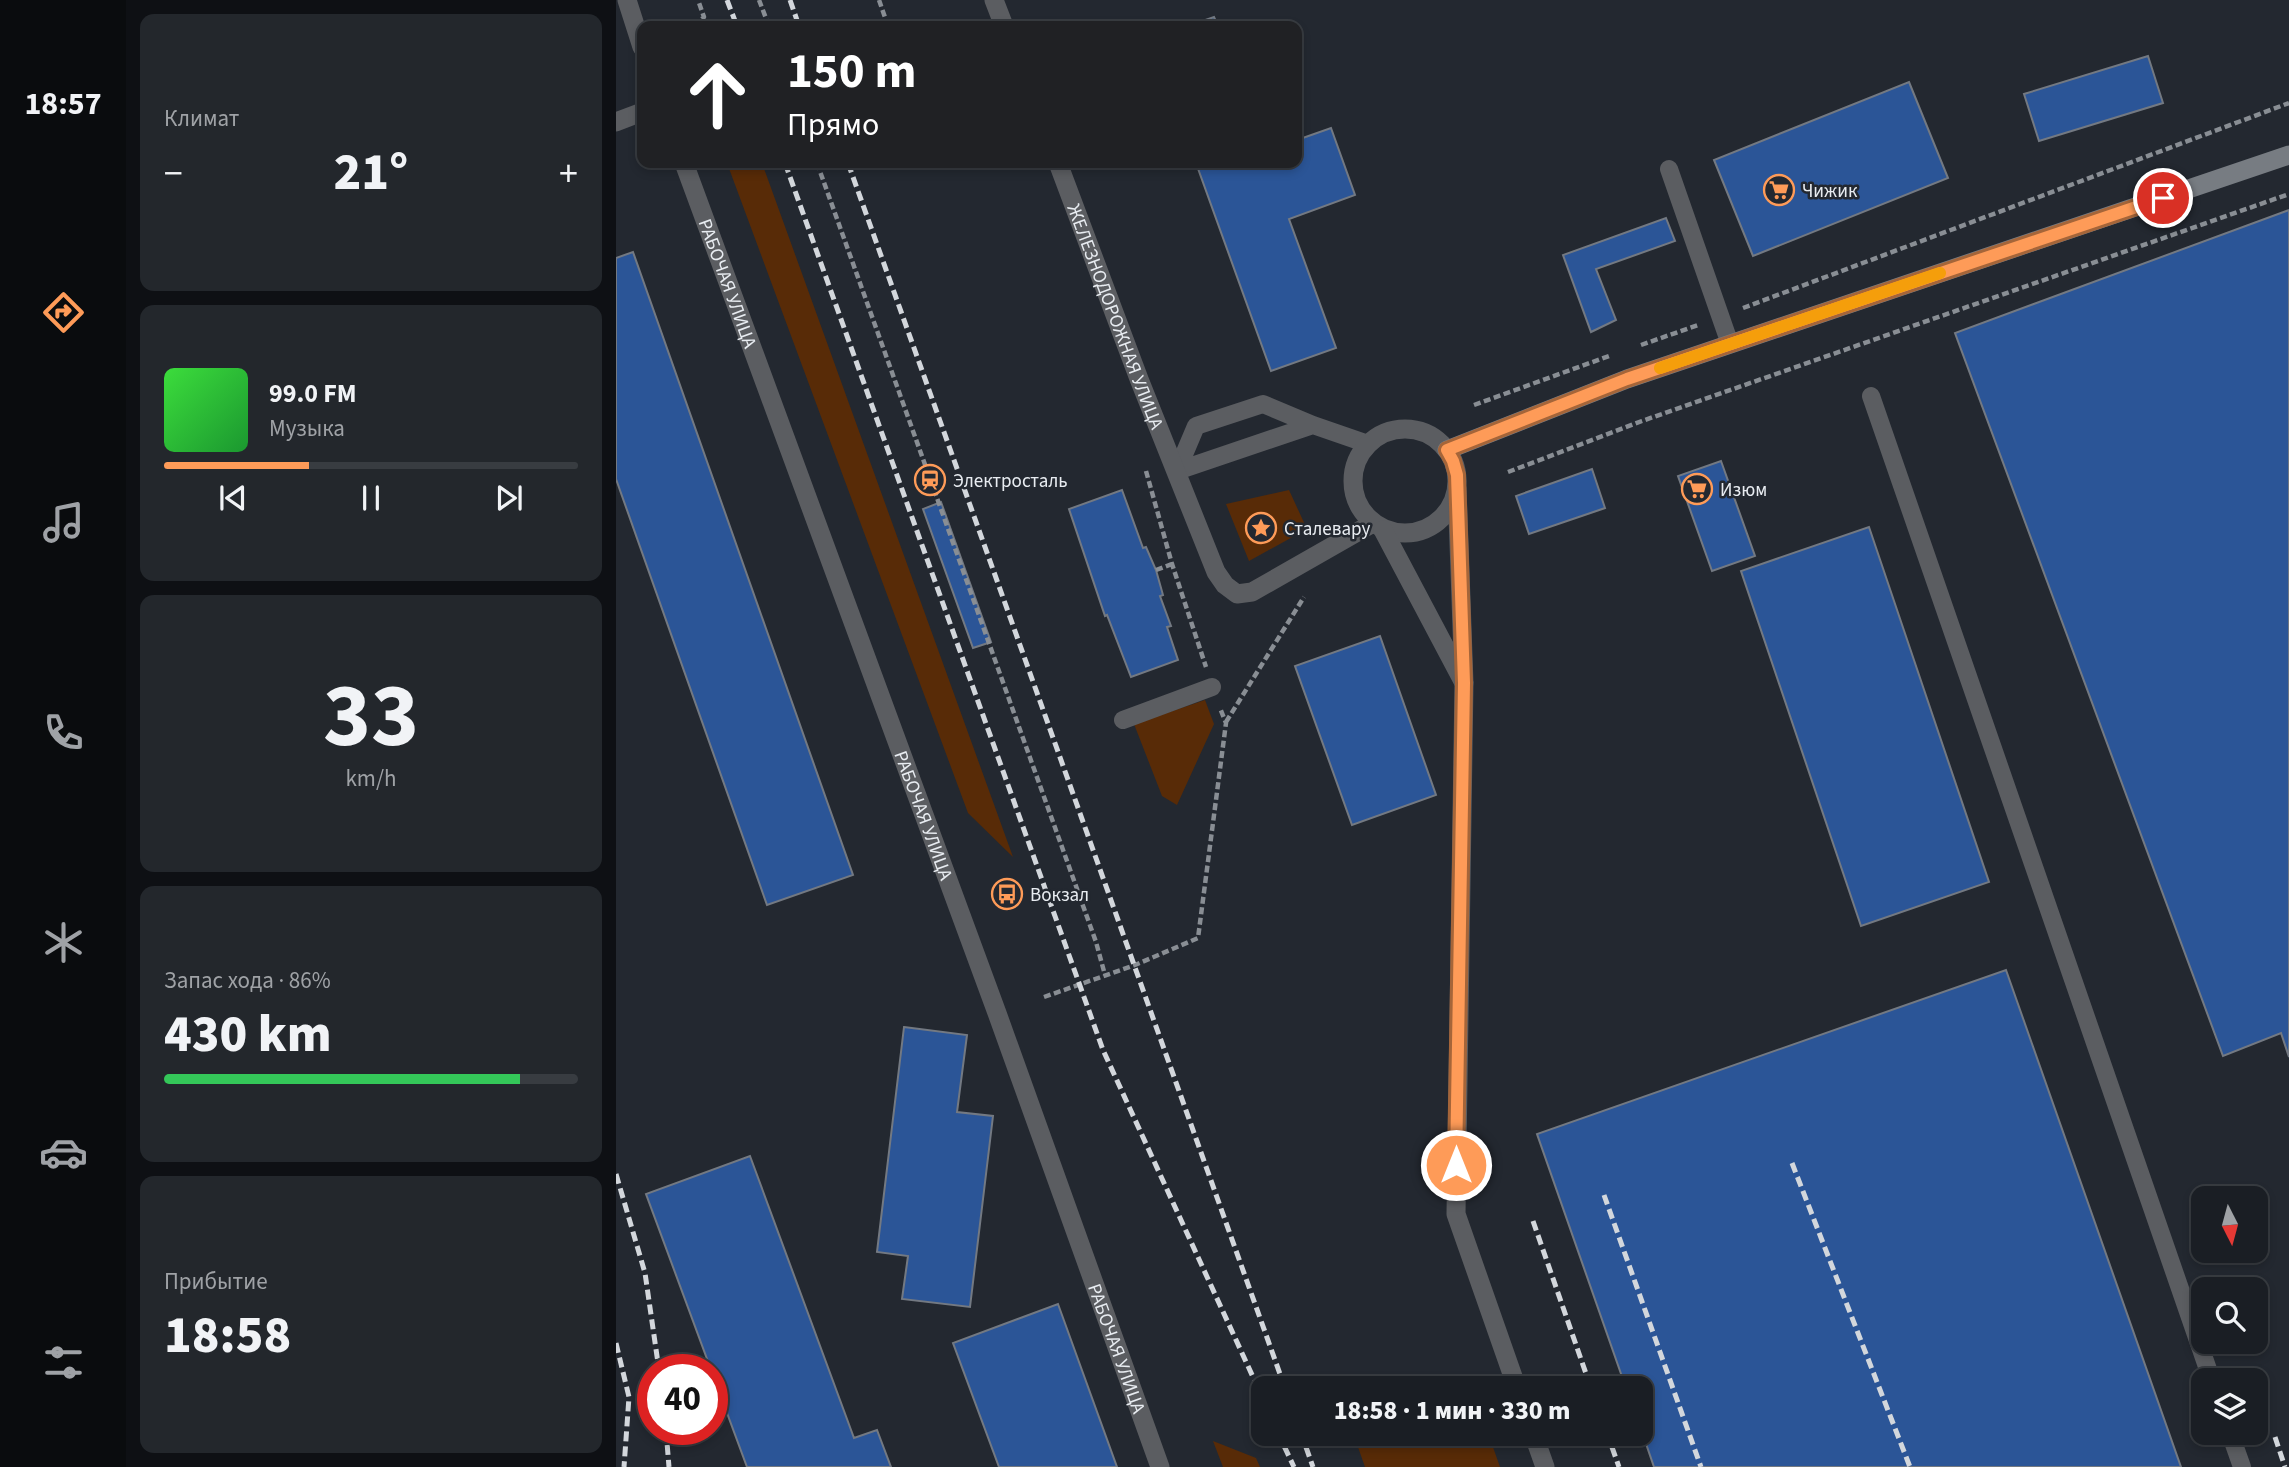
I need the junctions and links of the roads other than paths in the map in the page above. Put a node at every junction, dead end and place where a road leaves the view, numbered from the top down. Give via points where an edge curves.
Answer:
1 (626, 0) edge
2 (993, 0) edge
3 (1002, 21) edge
4 (637, 32) edge
5 (637, 114) edge
6 (616, 122) edge
7 (2289, 155) edge
8 (686, 168) edge
9 (1060, 168) edge
10 (1669, 169) dead end
11 (1730, 344) junction
12 (1871, 396) dead end
13 (1313, 425) junction
14 (1368, 444) junction
15 (1447, 450) junction
16 (1177, 471) junction
17 (1457, 488) junction
18 (1378, 526) junction
19 (1464, 683) junction
20 (1212, 687) road end
21 (1123, 720) dead end
22 (2207, 1368) edge
23 (1513, 1376) edge
24 (2235, 1445) edge
25 (1538, 1446) edge
26 (1160, 1467) edge
27 (1545, 1467) edge
28 (2242, 1467) edge

1 - 4 street
2 - 3 street
5 - 6 street
7 - 11 main road
8 - 26 street, РАБОЧАЯ УЛИЦА
9 - 16 street, ЖЕЛЕЗНОДОРОЖНАЯ УЛИЦА
10 - 11 lane
11 - 15 main road
12 - 22 lane
13 - 14 lane
13 - 16 lane
13 - 16 lane via 1264,404 1196,426
14 - 15 street via 1380,435 1409,429 1430,436
14 - 18 street via 1353,470 1352,484 1362,512
15 - 17 street
16 - 18 street, ЖЕЛЕЗНОДОРОЖНАЯ УЛИЦА via 1216,572 1237,594 1252,592
17 - 18 street via 1447,513 1425,530 1412,534
17 - 19 street
18 - 19 street
19 - 23 street via 1456,1214
20 - 21 lane
24 - 28 lane
25 - 27 street

